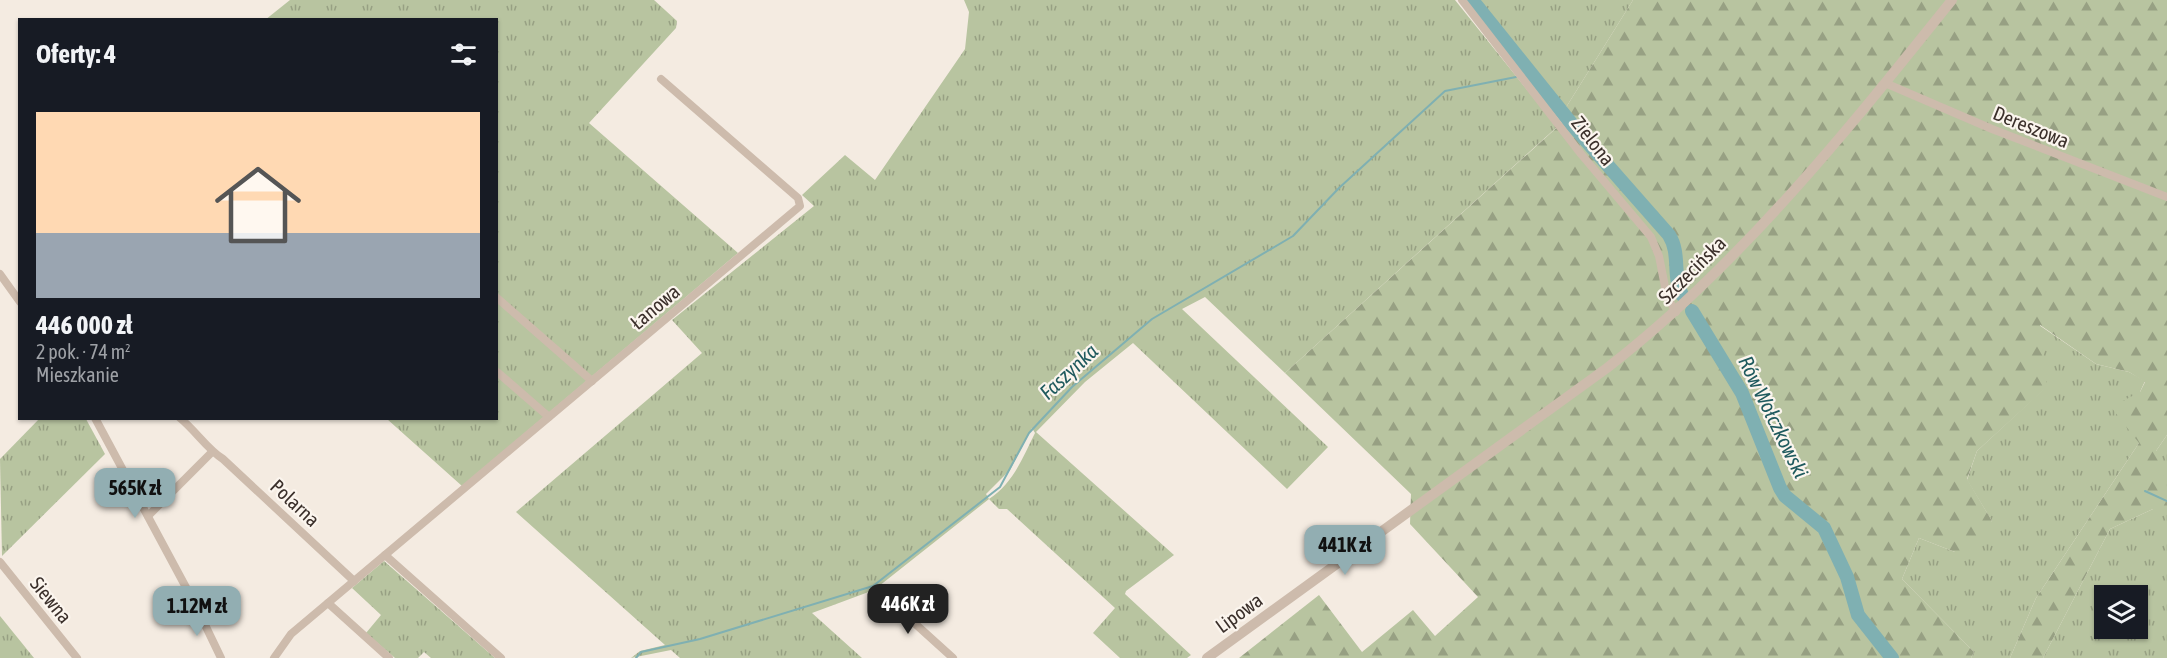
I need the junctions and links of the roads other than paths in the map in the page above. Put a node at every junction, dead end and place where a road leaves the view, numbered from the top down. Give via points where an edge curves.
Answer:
1 (1462, 0) edge
2 (1952, 0) edge
3 (660, 79) dead end
4 (1885, 83) junction
5 (2167, 197) edge
6 (0, 274) edge
7 (8, 286) junction
8 (0, 292) edge
9 (18, 299) edge
10 (498, 299) edge
11 (1676, 312) junction
12 (498, 373) edge
13 (592, 381) junction
14 (549, 417) junction
15 (96, 420) edge
16 (182, 420) edge
17 (212, 452) junction
18 (1408, 513) joint
19 (148, 516) junction
20 (385, 555) junction
21 (0, 562) edge
22 (354, 581) junction
23 (880, 592) dead end
24 (328, 603) junction
25 (77, 658) edge
26 (220, 658) edge
27 (274, 658) edge
28 (389, 658) edge
29 (501, 658) edge
30 (953, 658) edge
31 (1208, 658) edge

1 - 11 street, Zielona via 1651,237 1659,256 1666,297
2 - 4 street, Szczecińska
3 - 13 street, Łanowa via 798,198 800,206
4 - 5 street, Dereszowa
4 - 11 street, Szczecińska via 1787,197
6 - 7 street
7 - 8 street
7 - 9 street
10 - 13 street
11 - 18 street, Szczecińska via 1607,368
12 - 14 street
13 - 14 street, Łanowa
14 - 20 street, Łanowa
15 - 19 street
16 - 17 street, Polarna
17 - 19 street
17 - 22 street, Polarna
18 - 31 street, Lipowa
19 - 26 street
20 - 22 street, Łanowa
20 - 29 street
21 - 25 street, Siewna
22 - 24 street, Łanowa
23 - 30 street
24 - 27 street, Łanowa via 291,634
24 - 28 street

